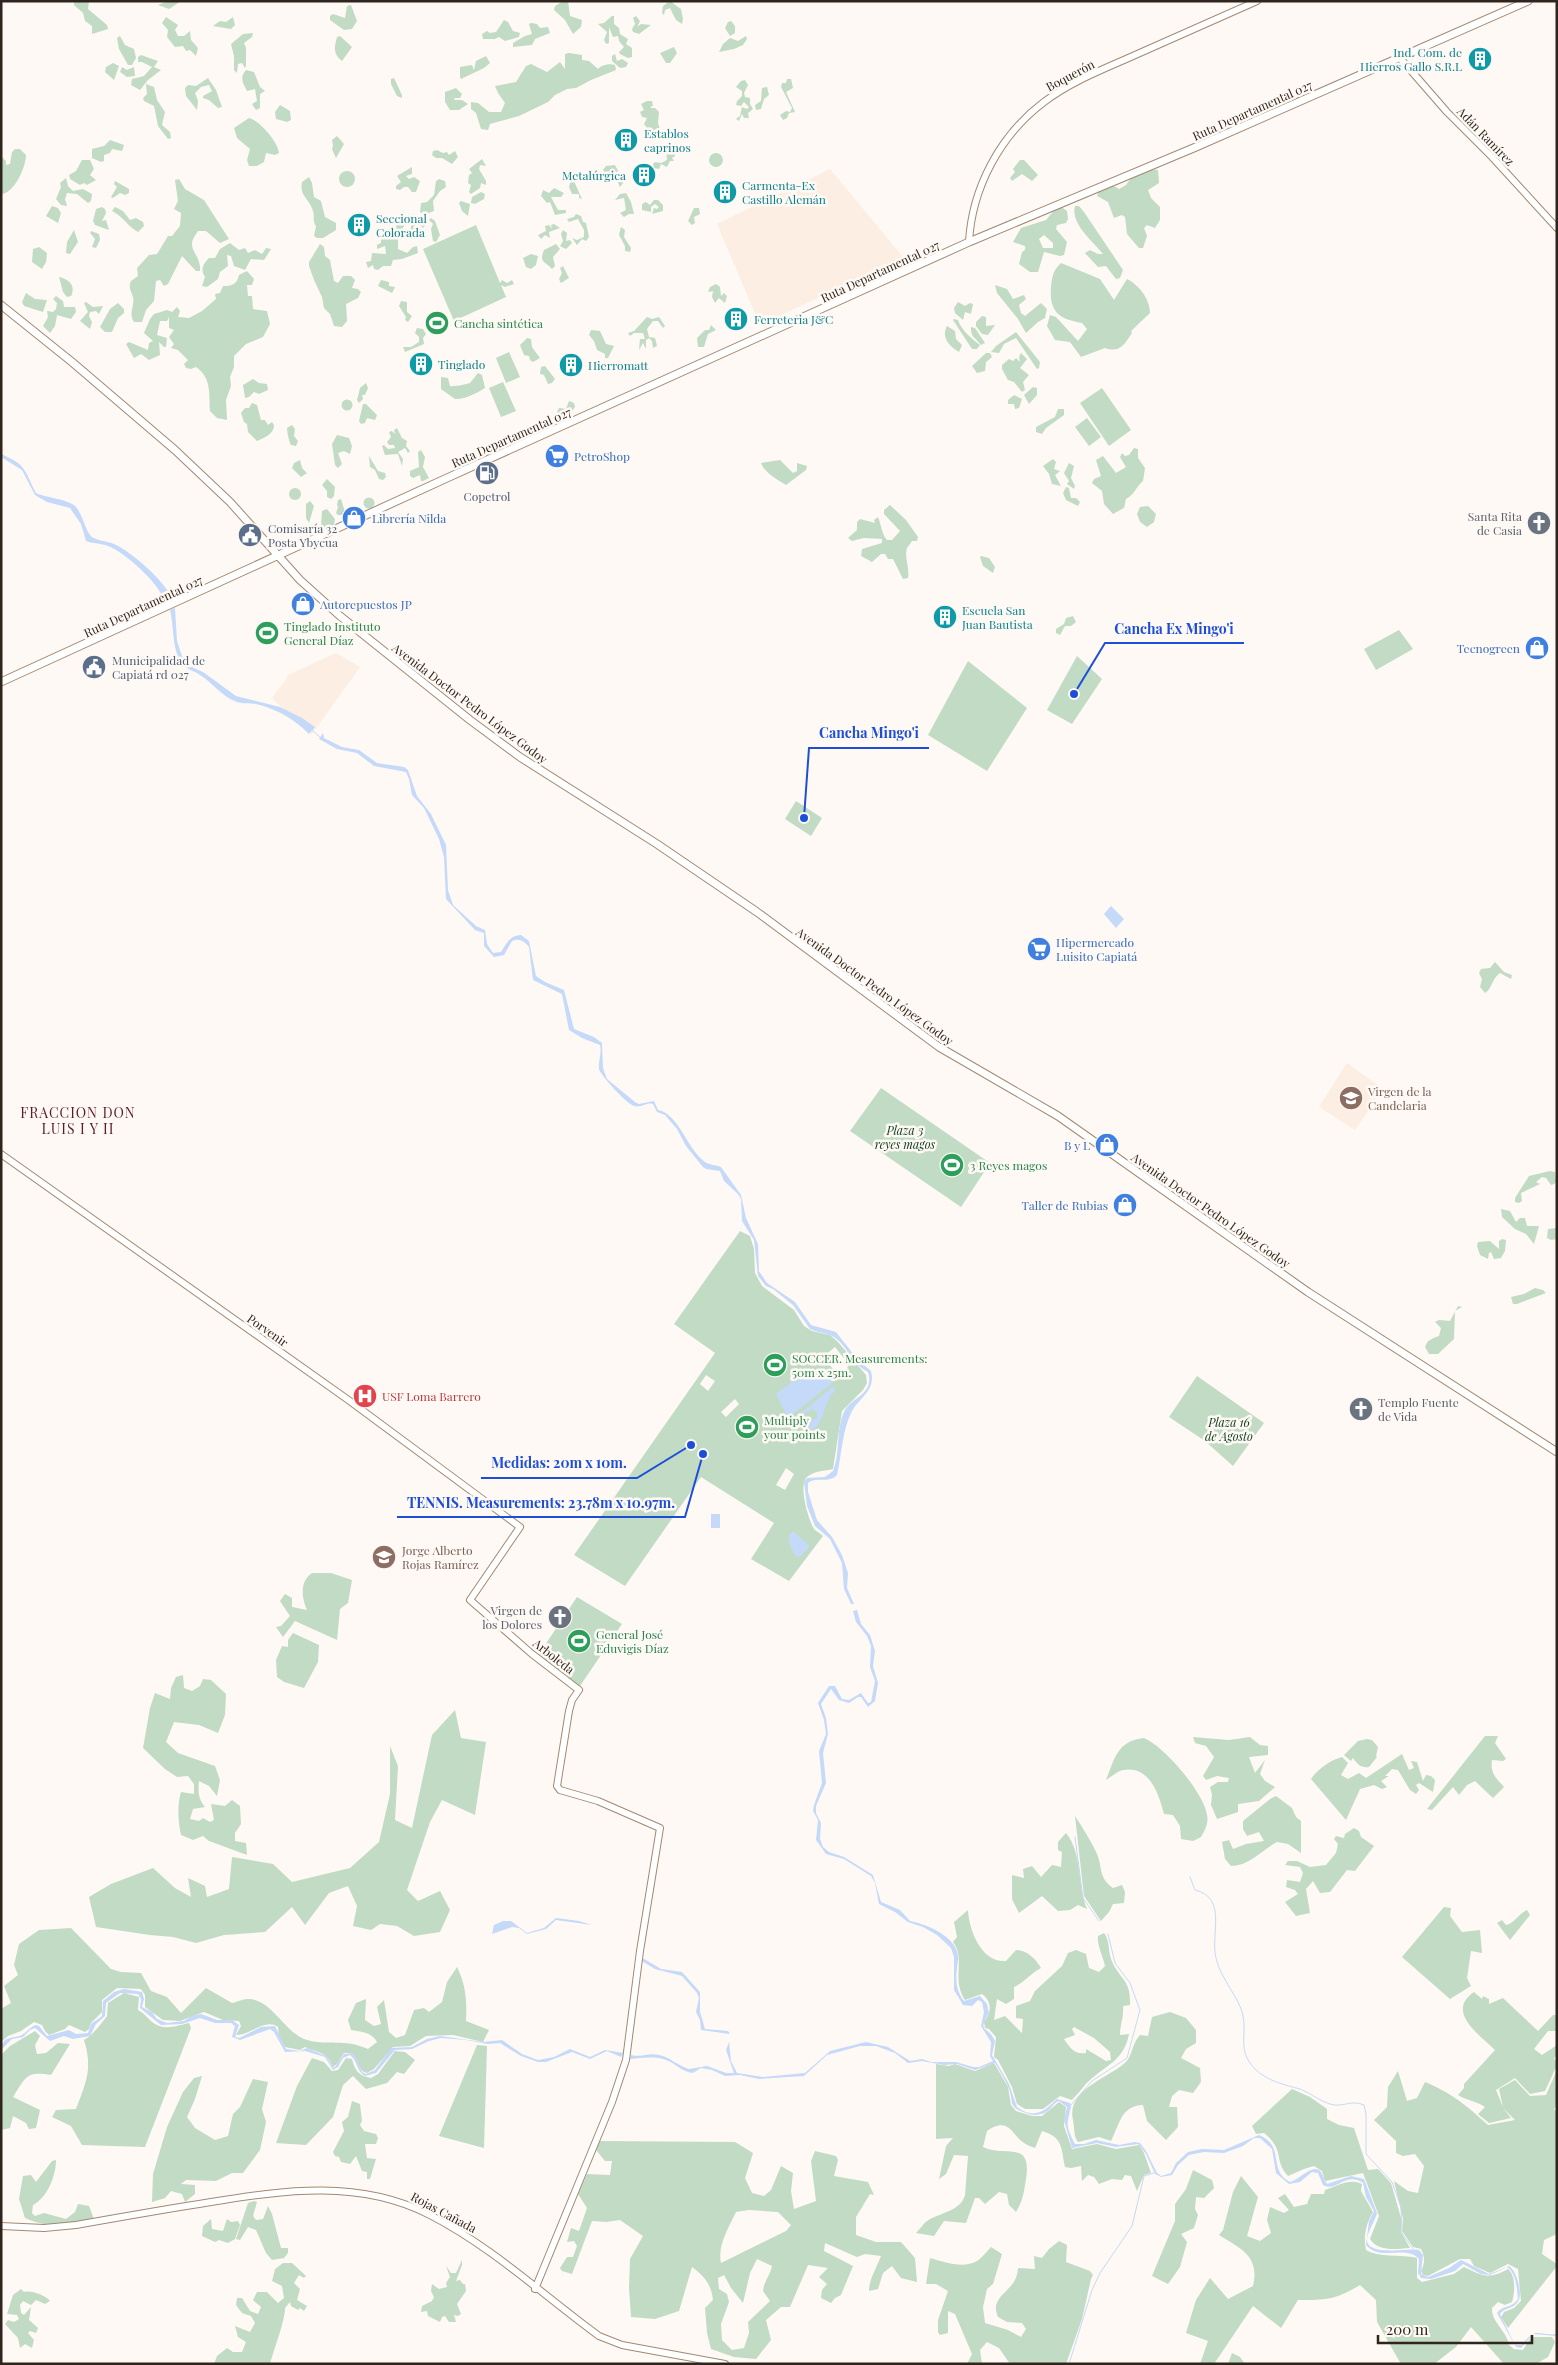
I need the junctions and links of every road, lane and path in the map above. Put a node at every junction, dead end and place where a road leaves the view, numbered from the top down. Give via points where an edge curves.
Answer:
1 (1258, 1) edge
2 (1528, 1) edge
3 (1400, 58) junction
4 (1557, 228) edge
5 (969, 242) junction
6 (1, 305) edge
7 (278, 556) junction
8 (1, 682) edge
9 (1, 1154) edge
10 (1557, 1452) edge
11 (470, 1600) joint
12 (1, 2226) edge
13 (536, 2289) junction
14 (725, 2364) edge

1 - 5 street, Boquerón via 1099,72 1043,102 996,153 976,202
2 - 3 main road, Ruta Departamental 027
3 - 4 street, Adán Ramírez
3 - 5 main road, Ruta Departamental 027
5 - 7 main road, Ruta Departamental 027
6 - 7 main road, Avenida Doctor Pedro López Godoy via 175,450 230,502
7 - 8 main road, Ruta Departamental 027
7 - 10 main road, Avenida Doctor Pedro López Godoy via 356,629 520,757 756,912 940,1047 1058,1116 1308,1292
9 - 11 street, Porvenir via 347,1399 520,1527
11 - 13 street, Arboleda via 579,1690 569,1711 557,1786 560,1790 598,1801 660,1828 626,2060
12 - 13 street, Rojas Cañada via 44,2228 76,2225 256,2195 295,2190 340,2190 394,2200 429,2214 475,2241
13 - 14 street, Rojas Cañada via 599,2336 612,2342

